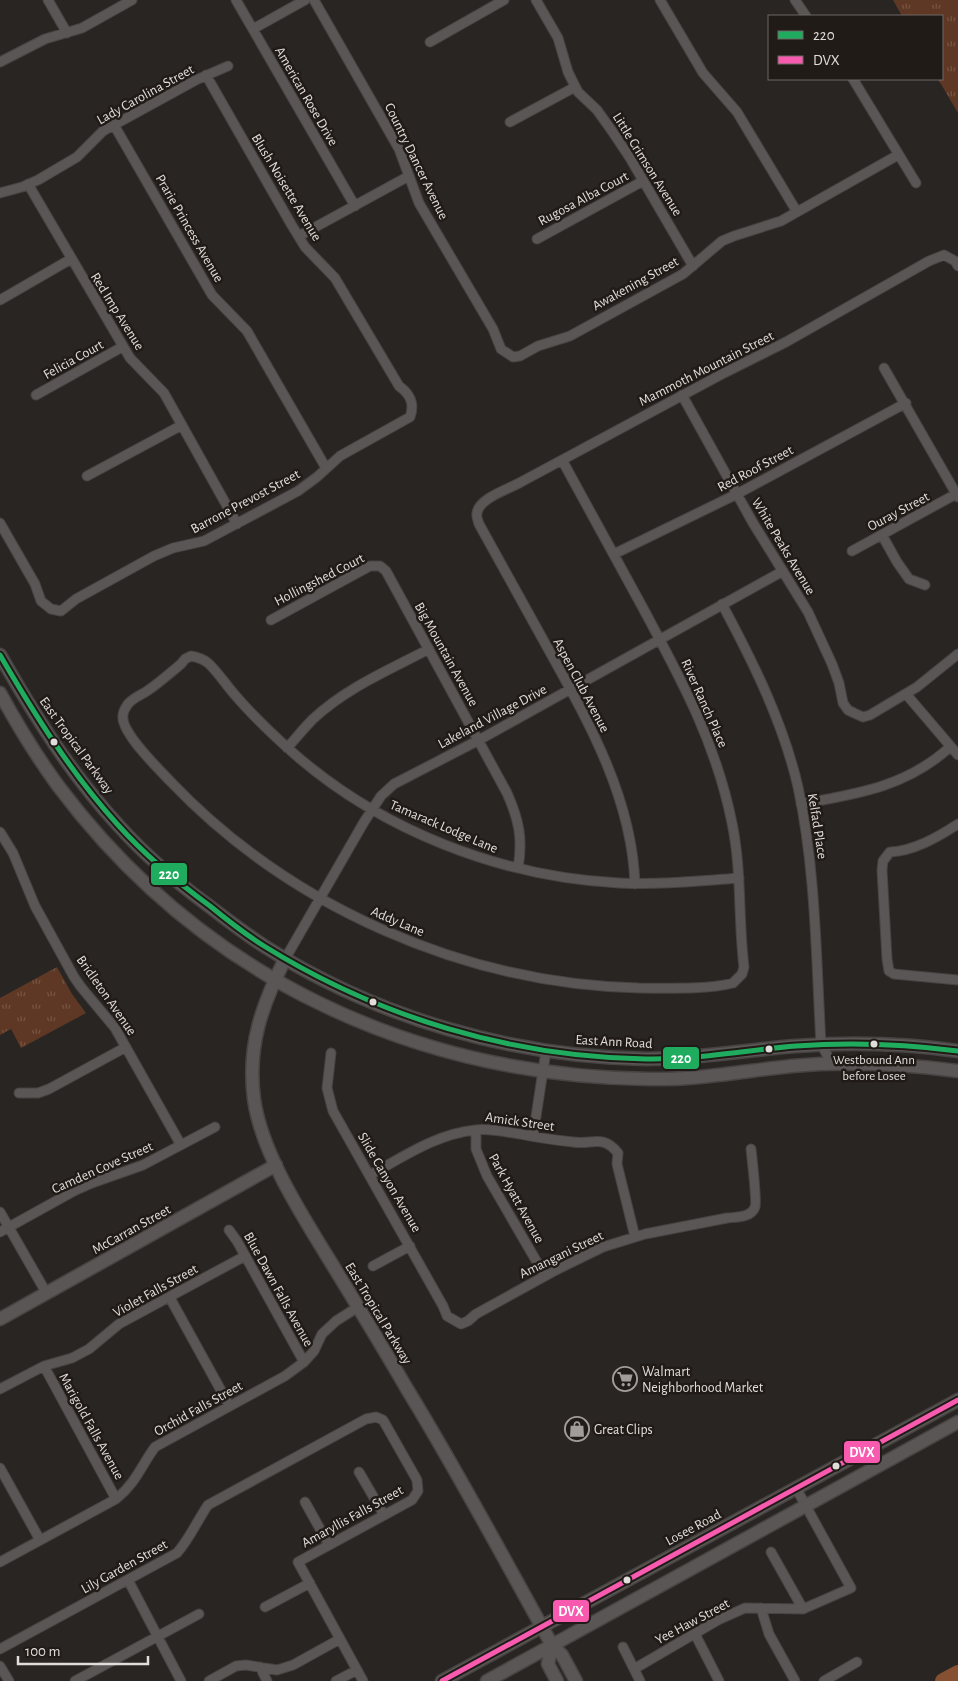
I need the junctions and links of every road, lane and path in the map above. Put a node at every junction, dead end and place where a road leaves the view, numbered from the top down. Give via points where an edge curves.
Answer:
1 (48, 0) edge
2 (132, 0) edge
3 (236, 0) edge
4 (305, 0) edge
5 (314, 0) edge
6 (504, 0) edge
7 (536, 0) edge
8 (660, 0) edge
9 (795, 0) edge
10 (805, 15) edge
11 (253, 29) junction
12 (67, 33) junction
13 (430, 42) dead end
14 (0, 62) edge
15 (228, 66) dead end
16 (206, 75) junction
17 (854, 80) edge
18 (575, 87) junction
19 (510, 122) dead end
20 (114, 125) junction
21 (898, 156) junction
22 (409, 176) junction
23 (643, 181) junction
24 (916, 183) dead end
25 (28, 184) junction
26 (0, 193) edge
27 (355, 206) junction
28 (796, 212) junction
29 (299, 236) junction
30 (537, 239) dead end
31 (71, 259) junction
32 (693, 266) junction
33 (958, 266) edge
34 (0, 300) edge
35 (122, 347) junction
36 (513, 357) joint
37 (884, 368) dead end
38 (36, 395) dead end
39 (682, 395) junction
40 (906, 403) junction
41 (413, 409) joint
42 (182, 425) junction
43 (562, 460) junction
44 (326, 468) junction
45 (87, 476) dead end
46 (737, 494) junction
47 (957, 496) edge
48 (478, 510) joint
49 (0, 523) edge
50 (237, 524) junction
51 (882, 534) junction
52 (852, 551) dead end
53 (614, 554) junction
54 (380, 566) joint
55 (783, 571) junction
56 (925, 585) dead end
57 (722, 604) junction
58 (271, 620) dead end
59 (659, 639) junction
60 (429, 649) junction
61 (958, 654) edge
62 (0, 655) edge
63 (196, 657) joint
64 (570, 689) junction
65 (906, 694) junction
66 (23, 696) junction
67 (2, 702) edge
68 (479, 740) junction
69 (950, 747) junction
70 (287, 748) junction
71 (958, 755) edge
72 (801, 804) junction
73 (372, 810) junction
74 (958, 824) edge
75 (0, 832) edge
76 (518, 868) junction
77 (739, 878) junction
78 (635, 884) junction
79 (319, 898) junction
80 (285, 959) junction
81 (738, 980) joint
82 (958, 980) edge
83 (274, 981) junction
84 (821, 1044) junction
85 (126, 1047) junction
86 (546, 1051) junction
87 (958, 1051) edge
88 (331, 1053) dead end
89 (832, 1064) junction
90 (958, 1070) edge
91 (543, 1071) junction
92 (19, 1093) dead end
93 (215, 1127) dead end
94 (476, 1130) junction
95 (533, 1136) junction
96 (181, 1145) junction
97 (751, 1149) dead end
98 (276, 1165) junction
99 (370, 1175) junction
100 (0, 1212) edge
101 (9, 1227) junction
102 (229, 1230) dead end
103 (0, 1232) edge
104 (635, 1237) junction
105 (410, 1246) junction
106 (245, 1256) junction
107 (374, 1266) dead end
108 (545, 1276) junction
109 (46, 1294) junction
110 (170, 1298) junction
111 (358, 1307) junction
112 (0, 1319) edge
113 (450, 1319) joint
114 (304, 1362) junction
115 (44, 1366) junction
116 (0, 1389) edge
117 (958, 1400) edge
118 (229, 1405) junction
119 (376, 1417) joint
120 (958, 1422) edge
121 (0, 1468) edge
122 (360, 1472) dead end
123 (796, 1488) junction
124 (116, 1499) junction
125 (305, 1502) dead end
126 (806, 1506) junction
127 (384, 1515) junction
128 (40, 1540) junction
129 (329, 1545) junction
130 (771, 1552) dead end
131 (0, 1562) edge
132 (128, 1580) junction
133 (310, 1583) junction
134 (265, 1607) dead end
135 (761, 1608) junction
136 (803, 1609) junction
137 (199, 1614) dead end
138 (542, 1626) junction
139 (695, 1634) junction
140 (158, 1636) junction
141 (340, 1639) junction
142 (552, 1645) junction
143 (623, 1647) dead end
144 (0, 1650) edge
145 (857, 1662) dead end
146 (0, 1666) edge
147 (260, 1667) junction
148 (634, 1669) junction
149 (357, 1670) junction
150 (9, 1681) edge
151 (75, 1681) edge
152 (181, 1681) edge
153 (209, 1681) edge
154 (266, 1681) edge
155 (336, 1681) edge
156 (363, 1681) edge
157 (442, 1681) edge
158 (487, 1681) edge
159 (557, 1681) edge
160 (576, 1681) edge
161 (640, 1681) edge
162 (719, 1681) edge
163 (795, 1681) edge
164 (824, 1681) edge

1 - 12 street
2 - 12 street
3 - 11 street, American Rose Drive
4 - 11 street
5 - 22 street, Country Dancer Avenue via 399,149
6 - 13 street
7 - 18 street, Little Crimson Avenue via 558,38
8 - 28 street via 703,73 737,112
9 - 10 street
11 - 27 street, American Rose Drive
12 - 14 street via 45,39
15 - 16 street, Lady Carolina Street
16 - 20 street, Lady Carolina Street
16 - 29 street, Blush Noisette Avenue
17 - 21 street
18 - 19 street
18 - 23 street, Little Crimson Avenue via 604,119
20 - 25 street, Lady Carolina Street via 99,134 77,157
20 - 44 street, Prarie Princess Avenue via 209,290 247,331
21 - 24 street
21 - 28 street, Awakening Street
22 - 27 street
22 - 36 street, Country Dancer Avenue via 419,203 493,329 501,349
23 - 30 street, Rugosa Alba Court
23 - 32 street, Little Crimson Avenue
25 - 26 street, Lady Carolina Street
25 - 31 street, Red Imp Avenue
27 - 29 street
28 - 32 street, Awakening Street via 781,221 722,241
29 - 41 street, Blush Noisette Avenue via 311,254 335,278 398,386 409,395
31 - 34 street
31 - 35 street, Red Imp Avenue
32 - 36 street, Awakening Street via 570,336
33 - 39 street, Mammoth Mountain Street via 944,255 929,260 786,342
35 - 38 street, Felicia Court
35 - 42 street, Red Imp Avenue via 164,393
37 - 40 street
39 - 43 street, Mammoth Mountain Street
39 - 46 street, White Peaks Avenue
40 - 46 street, Red Roof Street
40 - 47 street
41 - 44 street, Barrone Prevost Street via 406,420 340,456
42 - 45 street
42 - 50 street, Red Imp Avenue
43 - 48 street, Mammoth Mountain Street via 484,500
43 - 53 street, River Ranch Place
44 - 50 street, Barrone Prevost Street via 298,491
46 - 53 street, Red Roof Street
46 - 55 street, White Peaks Avenue
47 - 51 street, Ouray Street
48 - 64 street, Aspen Club Avenue via 479,524
49 - 50 street, Barrone Prevost Street via 35,584 41,601 51,609 61,611 76,599 154,556 204,541
51 - 52 street, Ouray Street
51 - 56 street via 909,579
53 - 59 street, River Ranch Place
54 - 58 street, Hollingshed Court via 370,566
54 - 60 street, Big Mountain Avenue via 386,571
55 - 57 street, Lakeland Village Drive
55 - 65 street, White Peaks Avenue via 823,643 848,710 863,717
57 - 59 street, Lakeland Village Drive
57 - 72 street, Kelfad Place via 758,673 776,718
59 - 64 street, Lakeland Village Drive
59 - 77 street, River Ranch Place via 693,704 717,767 738,854
60 - 68 street, Big Mountain Avenue
60 - 70 street via 367,681 333,703 313,719
61 - 65 street
62 - 66 main road, East Tropical Parkway
63 - 70 street, Tamarack Lodge Lane via 213,668 251,713
63 - 79 street, Addy Lane via 185,659 129,703 122,716 124,724 177,788 253,853
64 - 68 street, Lakeland Village Drive
64 - 78 street, Aspen Club Avenue via 616,788 629,833
65 - 69 street
66 - 67 main road
66 - 80 main road, East Tropical Parkway via 80,780 132,839 182,885
67 - 83 main road via 61,789 116,853 182,915
68 - 73 street, Lakeland Village Drive via 394,784
68 - 76 street, Big Mountain Avenue via 514,809 521,850
69 - 71 street
69 - 72 street via 919,770 884,786
70 - 73 street, Tamarack Lodge Lane
72 - 84 street, Kelfad Place via 810,856
73 - 76 street, Tamarack Lodge Lane via 444,844
73 - 79 street, Lakeland Village Drive
74 - 82 street via 923,843 885,856 882,886 889,971
75 - 85 street, Bridleton Avenue via 74,977
76 - 78 street, Tamarack Lodge Lane
77 - 78 street, Tamarack Lodge Lane
77 - 81 street, River Ranch Place via 744,967
79 - 80 street, Lakeland Village Drive
79 - 81 street, Addy Lane via 401,938 513,973 624,987 726,985
80 - 83 main road, East Tropical Parkway
80 - 86 main road, East Ann Road via 366,999 434,1025 504,1044
83 - 91 main road via 344,1016 403,1038 469,1057
83 - 98 main road, East Tropical Parkway via 261,1012 252,1063 254,1101
84 - 86 main road, East Ann Road via 680,1058 613,1058
84 - 87 main road, East Ann Road via 894,1044
84 - 89 street, Kelfad Place
85 - 92 street via 49,1089 38,1093
85 - 96 street, Bridleton Avenue
86 - 91 street
88 - 99 street, Slide Canyon Avenue via 327,1079 329,1099
89 - 90 main road via 873,1063
89 - 91 main road via 667,1079 597,1077
91 - 95 street
93 - 96 street, Camden Cove Street
94 - 95 street, Amick Street via 503,1130
94 - 99 street, Amick Street via 436,1140
94 - 108 street, Park Hyatt Avenue via 476,1149 487,1176
95 - 104 street, Amick Street via 577,1143 604,1141 614,1148 618,1153 617,1164
96 - 101 street, Camden Cove Street via 143,1165 74,1191
97 - 104 street, Amangani Street via 756,1199 751,1212
98 - 109 main road, McCarran Street
98 - 111 main road, East Tropical Parkway
99 - 105 street, Slide Canyon Avenue
100 - 101 street
101 - 103 street, Camden Cove Street
101 - 109 street
102 - 106 street, Blue Dawn Falls Avenue
104 - 108 street, Amangani Street via 584,1255
105 - 107 street
105 - 113 street, Slide Canyon Avenue
106 - 110 street, Violet Falls Street
106 - 114 street, Blue Dawn Falls Avenue
108 - 113 street, Amangani Street via 468,1321 461,1324
109 - 112 main road, McCarran Street
110 - 115 street, Violet Falls Street via 119,1324 89,1349
110 - 118 street
111 - 114 street, Orchid Falls Street via 322,1334
111 - 138 main road, East Tropical Parkway via 457,1472
114 - 118 street, Orchid Falls Street via 285,1376
115 - 116 street, Violet Falls Street
115 - 124 street, Marigold Falls Avenue
117 - 123 main road, Losee Road
118 - 124 street, Orchid Falls Street via 155,1447 136,1480
119 - 127 street, Amaryllis Falls Street via 383,1420 417,1480 418,1491 412,1500
119 - 132 street, Lily Garden Street via 366,1419 208,1504 189,1540 177,1553
120 - 126 main road
121 - 128 street
122 - 127 street
123 - 126 street
123 - 138 main road, Losee Road
124 - 128 street, Orchid Falls Street
125 - 129 street
126 - 136 street, Yee Haw Street via 851,1588
126 - 142 main road
127 - 129 street, Amaryllis Falls Street
128 - 131 street, Orchid Falls Street
129 - 133 street, Amaryllis Falls Street via 298,1562
130 - 136 street
132 - 140 street
132 - 144 street, Lily Garden Street
133 - 134 street
133 - 141 street
135 - 136 street, Yee Haw Street
135 - 139 street, Yee Haw Street via 745,1608
135 - 163 street via 769,1634
137 - 140 street
138 - 142 main road, East Tropical Parkway
138 - 157 main road, Losee Road
139 - 148 street, Yee Haw Street
139 - 162 street
140 - 151 street
140 - 152 street
141 - 147 street via 294,1665 277,1670
141 - 149 street
142 - 158 main road
142 - 159 main road via 548,1664
142 - 160 main road, East Tropical Parkway via 562,1655
143 - 148 street
145 - 164 street
146 - 150 street
147 - 153 street via 236,1666
147 - 154 street
148 - 161 street
149 - 155 street
149 - 156 street

